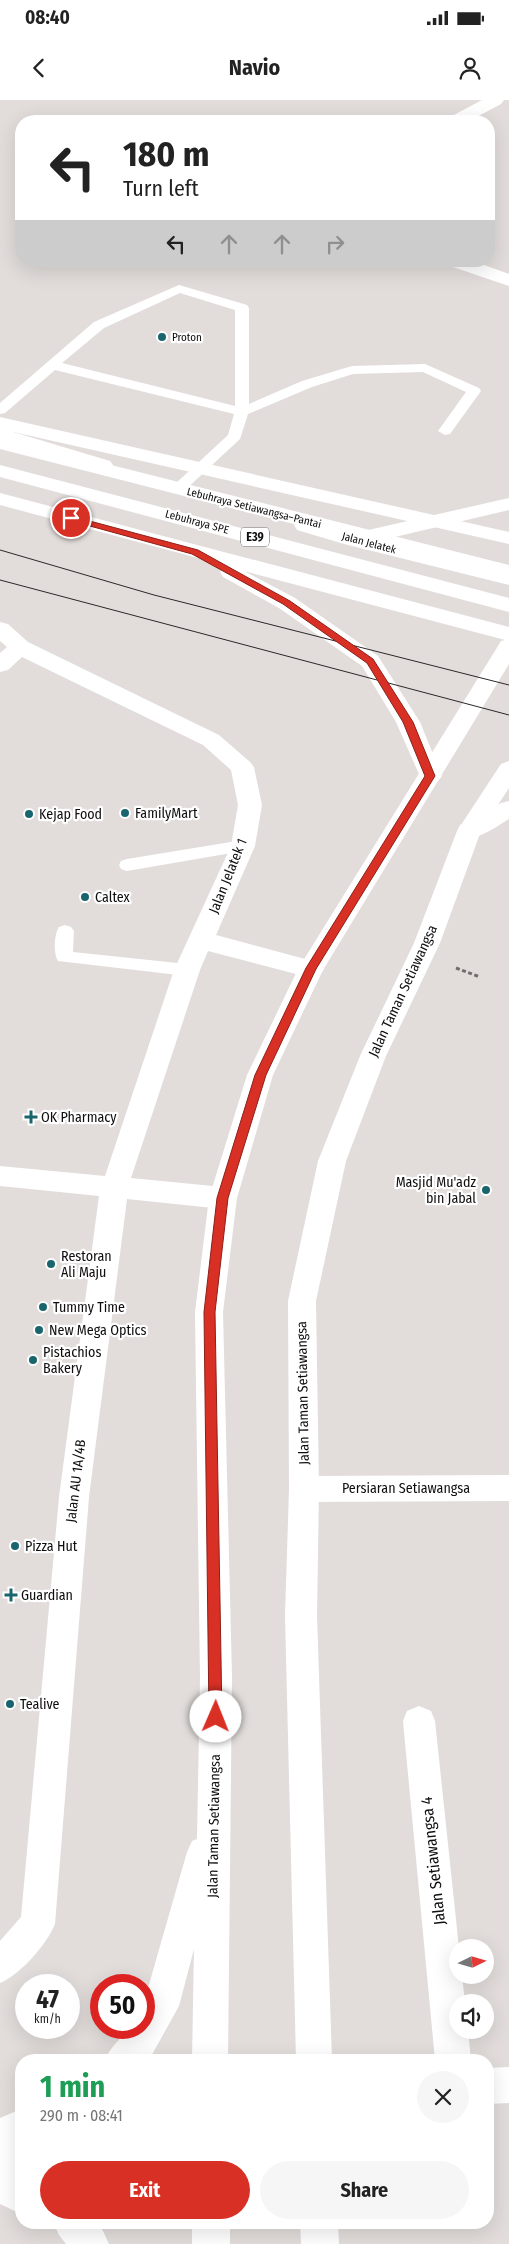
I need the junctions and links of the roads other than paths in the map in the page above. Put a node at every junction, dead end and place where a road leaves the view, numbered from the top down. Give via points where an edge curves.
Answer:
1 (495, 100) edge
2 (467, 115) edge
3 (471, 267) edge
4 (509, 280) edge
5 (52, 365) junction
6 (0, 410) edge
7 (242, 412) junction
8 (0, 423) edge
9 (445, 431) dead end
10 (0, 434) edge
11 (0, 443) edge
12 (0, 471) edge
13 (179, 488) junction
14 (0, 499) edge
15 (509, 504) edge
16 (509, 538) edge
17 (352, 539) junction
18 (195, 552) junction
19 (509, 572) edge
20 (509, 578) edge
21 (509, 605) edge
22 (0, 629) edge
23 (509, 634) edge
24 (509, 646) edge
25 (20, 647) junction
26 (0, 665) edge
27 (509, 769) edge
28 (430, 776) junction
29 (509, 809) edge
30 (469, 831) junction
31 (243, 846) junction
32 (127, 865) dead end
33 (65, 932) dead end
34 (202, 940) junction
35 (311, 968) junction
36 (187, 970) junction
37 (0, 1176) edge
38 (114, 1189) junction
39 (223, 1198) junction
40 (509, 1488) edge
41 (304, 1489) junction
42 (418, 1722) dead end
43 (214, 1817) junction
44 (0, 1966) edge
45 (130, 2054) edge
46 (210, 2054) edge
47 (314, 2054) edge
48 (451, 2054) edge
49 (509, 2085) edge
50 (494, 2086) edge
51 (15, 2131) edge
52 (0, 2138) edge
53 (0, 2164) edge
54 (15, 2165) edge
55 (0, 2185) edge
56 (15, 2192) edge
57 (78, 2229) edge
58 (211, 2229) edge
59 (319, 2229) edge
60 (90, 2244) edge
61 (211, 2244) edge
62 (320, 2244) edge

1 - 2 main road
3 - 4 main road
5 - 6 lane
5 - 7 lane
5 - 7 lane via 99,325 179,289 242,308
7 - 9 lane via 307,384 352,370 425,368 474,391
7 - 13 lane via 235,436
8 - 16 main road
10 - 13 main road, Jalan Jelatek
11 - 19 main road, Lebuhraya Setiawangsa–Pantai
12 - 21 main road, Lebuhraya SPE / E39
13 - 17 main road, Jalan Jelatek
14 - 18 main road
15 - 17 main road
17 - 20 main road, Jalan Jelatek
18 - 23 main road
18 - 28 main road via 287,602 370,661 408,722
22 - 25 main road, Jalan Jelatek 1
24 - 28 main road, Jalan Taman Setiawangsa
25 - 26 main road
25 - 31 main road, Jalan Jelatek 1 via 212,740 242,768 250,805
27 - 30 main road, Jalan Taman Setiawangsa
28 - 35 main road, Jalan Taman Setiawangsa
29 - 30 main road
30 - 41 main road, Jalan Taman Setiawangsa via 427,943 373,1056 332,1161 302,1301
31 - 32 lane
31 - 34 main road, Jalan Jelatek 1
33 - 36 lane via 64,957
34 - 35 main road
34 - 36 main road, Jalan Jelatek 1
35 - 39 main road, Jalan Taman Setiawangsa via 260,1075
36 - 38 main road, Jalan Jelatek 1
37 - 38 main road
38 - 39 main road
38 - 44 main road, Jalan AU 1A/4B via 74,1498 38,1924
39 - 43 main road, Jalan Taman Setiawangsa via 210,1312 216,1677
40 - 41 main road, Persiaran Setiawangsa
41 - 47 main road, Jalan Taman Setiawangsa via 301,1616
42 - 48 main road, Jalan Setiawangsa 4
43 - 45 main road via 161,2006
43 - 46 main road, Jalan Taman Setiawangsa
49 - 50 main road
51 - 52 main road
53 - 54 main road
55 - 56 main road
57 - 60 main road
58 - 61 main road
59 - 62 main road

